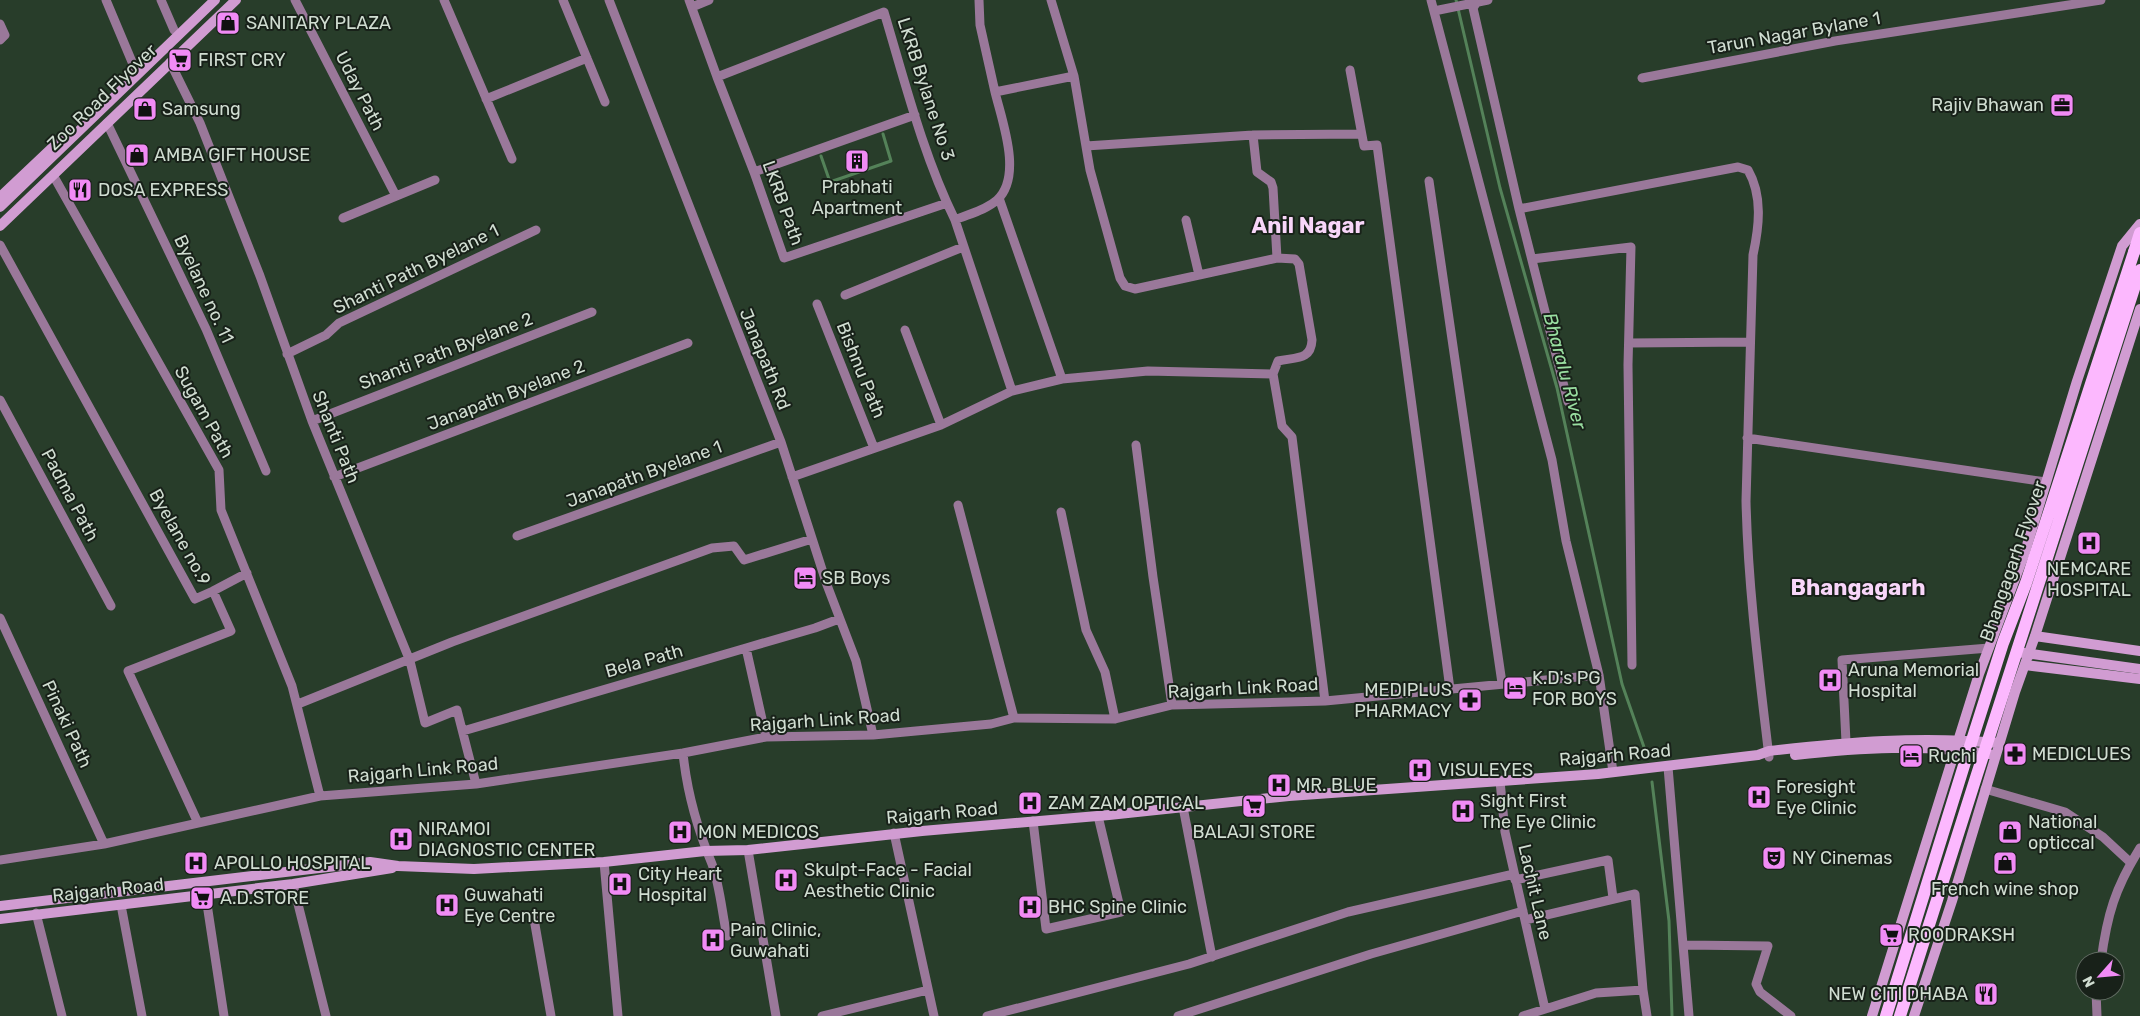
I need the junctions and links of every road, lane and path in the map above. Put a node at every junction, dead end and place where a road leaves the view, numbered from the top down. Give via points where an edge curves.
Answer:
1 (106, 0) edge
2 (161, 0) edge
3 (206, 0) edge
4 (215, 0) edge
5 (227, 0) edge
6 (236, 0) edge
7 (295, 0) edge
8 (444, 0) edge
9 (563, 0) edge
10 (610, 0) edge
11 (709, 0) edge
12 (979, 0) edge
13 (1051, 0) edge
14 (1431, 0) edge
15 (1488, 0) edge
16 (2101, 0) edge
17 (1478, 1) edge
18 (691, 3) edge
19 (1434, 11) junction
20 (0, 24) edge
21 (174, 30) junction
22 (0, 40) edge
23 (587, 58) junction
24 (170, 62) junction
25 (135, 69) junction
26 (1350, 70) dead end
27 (1074, 76) junction
28 (717, 77) junction
29 (1642, 78) dead end
30 (995, 92) junction
31 (486, 99) junction
32 (605, 102) dead end
33 (915, 115) junction
34 (107, 123) junction
35 (1253, 134) junction
36 (1361, 134) junction
37 (1086, 146) junction
38 (512, 159) dead end
39 (754, 172) junction
40 (53, 175) junction
41 (435, 180) dead end
42 (1429, 181) dead end
43 (396, 196) junction
44 (0, 197) edge
45 (999, 198) junction
46 (947, 203) junction
47 (0, 207) edge
48 (1518, 209) junction
49 (0, 218) edge
50 (343, 218) dead end
51 (955, 220) junction
52 (1186, 220) dead end
53 (2140, 224) edge
54 (0, 226) edge
55 (536, 230) dead end
56 (2140, 233) edge
57 (0, 245) edge
58 (963, 247) junction
59 (1277, 258) junction
60 (1532, 259) junction
61 (2140, 270) edge
62 (1199, 275) junction
63 (845, 295) dead end
64 (817, 304) dead end
65 (2140, 309) edge
66 (592, 312) dead end
67 (905, 330) dead end
68 (1750, 342) junction
69 (688, 343) dead end
70 (1629, 343) junction
71 (287, 354) junction
72 (1273, 374) junction
73 (1062, 379) junction
74 (1012, 391) junction
75 (0, 400) edge
76 (1568, 402) dead end
77 (312, 421) junction
78 (941, 425) junction
79 (1747, 438) junction
80 (781, 442) junction
81 (1136, 445) dead end
82 (874, 448) junction
83 (266, 471) dead end
84 (334, 477) junction
85 (792, 477) junction
86 (2046, 482) junction
87 (958, 505) dead end
88 (1061, 512) dead end
89 (517, 536) dead end
90 (812, 539) junction
91 (247, 573) junction
92 (213, 591) junction
93 (2007, 598) junction
94 (111, 606) dead end
95 (2044, 607) junction
96 (0, 618) edge
97 (840, 619) junction
98 (2035, 636) junction
99 (746, 648) junction
100 (1989, 648) junction
101 (2140, 651) edge
102 (2017, 652) junction
103 (410, 660) junction
104 (1632, 665) dead end
105 (2025, 665) junction
106 (2140, 669) edge
107 (1599, 675) junction
108 (2140, 679) edge
109 (1502, 683) junction
110 (1450, 689) junction
111 (1325, 701) junction
112 (298, 704) junction
113 (1172, 705) junction
114 (1014, 718) junction
115 (1115, 719) junction
116 (463, 731) junction
117 (873, 735) junction
118 (766, 737) junction
119 (1846, 742) junction
120 (1999, 743) junction
121 (1958, 744) junction
122 (683, 753) junction
123 (1765, 754) junction
124 (1995, 755) junction
125 (1668, 767) junction
126 (1613, 772) junction
127 (1500, 781) junction
128 (476, 784) junction
129 (1985, 790) junction
130 (320, 796) junction
131 (1184, 807) junction
132 (1098, 816) junction
133 (1033, 822) junction
134 (198, 823) junction
135 (894, 834) junction
136 (104, 844) junction
137 (2140, 848) edge
138 (705, 850) junction
139 (748, 850) junction
140 (0, 860) edge
141 (604, 862) junction
142 (2131, 863) junction
143 (398, 866) junction
144 (1515, 877) junction
145 (293, 884) junction
146 (208, 895) junction
147 (1613, 898) junction
148 (122, 905) junction
149 (0, 906) edge
150 (36, 913) junction
151 (1524, 916) junction
152 (0, 919) edge
153 (534, 919) dead end
154 (727, 936) dead end
155 (1684, 945) junction
156 (2102, 951) edge
157 (1212, 957) junction
158 (928, 990) junction
159 (1643, 990) junction
160 (2096, 1001) edge
161 (1545, 1009) junction
162 (62, 1016) edge
163 (142, 1016) edge
164 (224, 1016) edge
165 (326, 1016) edge
166 (551, 1016) edge
167 (618, 1016) edge
168 (776, 1016) edge
169 (822, 1016) edge
170 (934, 1016) edge
171 (987, 1016) edge
172 (1178, 1016) edge
173 (1523, 1016) edge
174 (1648, 1016) edge
175 (1689, 1016) edge
176 (1791, 1016) edge
177 (1872, 1016) edge
178 (1886, 1016) edge
179 (1900, 1016) edge
180 (1914, 1016) edge
181 (2097, 1016) edge

1 - 25 street
2 - 21 street
3 - 21 main road
4 - 47 main road, Zoo Road Flyover
5 - 49 main road, Zoo Road Flyover
6 - 24 main road
7 - 43 street, Uday Path
8 - 31 street
9 - 23 street
10 - 80 street, Janapath Rd
11 - 18 street
12 - 30 street via 980,25
13 - 27 street
14 - 19 street
15 - 17 street
16 - 29 street, Tarun Nagar Bylane 1 via 1845,40
17 - 19 street
17 - 48 street via 1473,8
18 - 28 street, LKRB Path
19 - 107 street via 1552,460 1566,541
20 - 22 street via 5,35
21 - 25 main road
23 - 31 street
23 - 32 street
24 - 34 main road
24 - 71 street, Shanti Path via 200,123
25 - 44 main road
26 - 36 street
27 - 30 street
27 - 37 street
28 - 33 street, LKRB Bylane No 3 via 884,12
28 - 39 street, LKRB Path
30 - 45 street via 1010,162 1010,176
31 - 38 street
33 - 39 street
33 - 46 street, LKRB Bylane No 3
34 - 40 main road
34 - 83 street, Byelane no. 11 via 206,329
35 - 36 street
35 - 37 street
35 - 59 street via 1258,172 1271,182 1273,188
36 - 110 street via 1364,146 1377,145
37 - 62 street via 1120,278 1125,286 1135,289
39 - 46 street, LKRB Path via 784,258
40 - 54 main road
40 - 91 street, Sugam Path via 219,470 221,510
41 - 43 street
42 - 109 street
43 - 50 street
45 - 51 street
45 - 73 street
46 - 51 street, LKRB Bylane No 3
48 - 60 street
48 - 68 street via 1738,167 1748,170 1758,202
51 - 58 street, LKRB Bylane No 3
52 - 62 street
53 - 86 main road via 2122,246
55 - 71 street, Shanti Path Byelane 1 via 339,322 326,335
56 - 178 main road, Bhangagarh Flyover, bridge via 2026,583 2003,643
57 - 92 street, Byelane no.9 via 195,599
58 - 63 street
58 - 74 street, LKRB Bylane No 3
59 - 62 street
59 - 72 street via 1294,259 1299,264 1312,340 1311,350 1306,356 1278,361
60 - 70 street via 1631,247
60 - 76 street
61 - 102 main road, Bhangagarh Flyover, bridge
64 - 82 street, Bishnu Path
65 - 95 main road
66 - 77 street, Shanti Path Byelane 2
67 - 78 street
68 - 70 street
68 - 79 street
69 - 84 street, Janapath Byelane 2
70 - 104 street
71 - 77 street, Shanti Path
72 - 73 street via 1148,371
72 - 111 street via 1282,426 1292,437
73 - 74 street
74 - 78 street
75 - 94 street, Padma Path
77 - 84 street, Shanti Path
78 - 82 street
79 - 86 street
79 - 123 street via 1747,541
80 - 85 street, Janapath Rd
80 - 89 street, Janapath Byelane 1
81 - 113 street
82 - 85 street
84 - 103 street, Shanti Path
85 - 90 street, Janapath Rd
86 - 93 main road
87 - 114 street
88 - 115 street via 1086,630 1105,672
90 - 97 street, Janapath Rd
90 - 103 street via 744,560 734,546 712,548
91 - 92 street
91 - 112 street, Sugam Path
92 - 134 street, Byelane no.9 via 231,631 128,671
93 - 95 main road
93 - 100 main road
95 - 98 main road
96 - 136 street, Pinaki Path
97 - 99 street, Bela Path
97 - 117 street, Janapath Rd via 856,661
98 - 101 main road
98 - 105 main road
99 - 116 street, Bela Path
99 - 118 street
100 - 119 street via 1842,660
100 - 121 main road
102 - 106 main road, bridge
102 - 179 main road, Bhangagarh Flyover, bridge
103 - 112 street
103 - 116 street, Shanti Path via 425,723 457,710
105 - 108 main road
105 - 120 main road
107 - 109 street, Rajgarh Link Road
107 - 126 street
109 - 110 street, Rajgarh Link Road
110 - 111 street, Rajgarh Link Road
111 - 113 street, Rajgarh Link Road
112 - 130 street, Sugam Path
113 - 115 street, Rajgarh Link Road
114 - 115 street, Rajgarh Link Road
114 - 117 street, Rajgarh Link Road via 991,724
116 - 128 street, Shanti Path
117 - 118 street, Rajgarh Link Road
118 - 122 street, Rajgarh Link Road
119 - 121 main road, Rajgarh Road via 1903,739
119 - 123 main road, Rajgarh Road
120 - 121 main road, Rajgarh Road
120 - 124 main road
121 - 123 main road, Rajgarh Road
121 - 124 main road, Rajgarh Road
121 - 177 main road
122 - 128 street, Rajgarh Link Road
122 - 138 street via 690,800
123 - 125 main road, Rajgarh Road
124 - 129 main road
125 - 126 main road, Rajgarh Road
125 - 155 street
126 - 127 main road, Rajgarh Road
127 - 131 main road, Rajgarh Road
127 - 144 street, Lachit Lane via 1505,832
128 - 130 street, Rajgarh Link Road
129 - 142 street via 2065,812 2102,836
129 - 180 main road
130 - 134 street, Rajgarh Link Road
131 - 132 main road, Rajgarh Road
131 - 157 street
132 - 133 main road, Rajgarh Road
132 - 133 street via 1121,912 1046,929
133 - 135 main road, Rajgarh Road
134 - 136 street, Rajgarh Link Road
135 - 139 main road, Rajgarh Road
135 - 158 street
136 - 140 street, Rajgarh Link Road
137 - 142 street
138 - 139 main road, Rajgarh Road
138 - 141 main road, Rajgarh Road
138 - 154 street via 712,865
139 - 168 street
141 - 143 main road, Rajgarh Road via 474,869
141 - 167 street
142 - 156 street via 2106,923
143 - 145 main road, Rajgarh Road
143 - 149 main road, Rajgarh Road via 370,862
144 - 147 street via 1608,860
144 - 151 street, Lachit Lane
144 - 157 street via 1348,912
145 - 146 main road, Rajgarh Road
145 - 165 street
146 - 148 main road, Rajgarh Road
146 - 164 street
147 - 151 street
147 - 159 street via 1635,894
148 - 150 main road, Rajgarh Road
148 - 163 street
150 - 152 main road, Rajgarh Road
150 - 162 street
151 - 161 street, Lachit Lane
151 - 172 street via 1371,954
153 - 166 street
155 - 175 street
155 - 176 street via 1768,946 1756,984 1760,992
157 - 171 street
158 - 169 street
158 - 170 street
159 - 161 street via 1596,993
159 - 174 street
160 - 181 street
161 - 173 street

